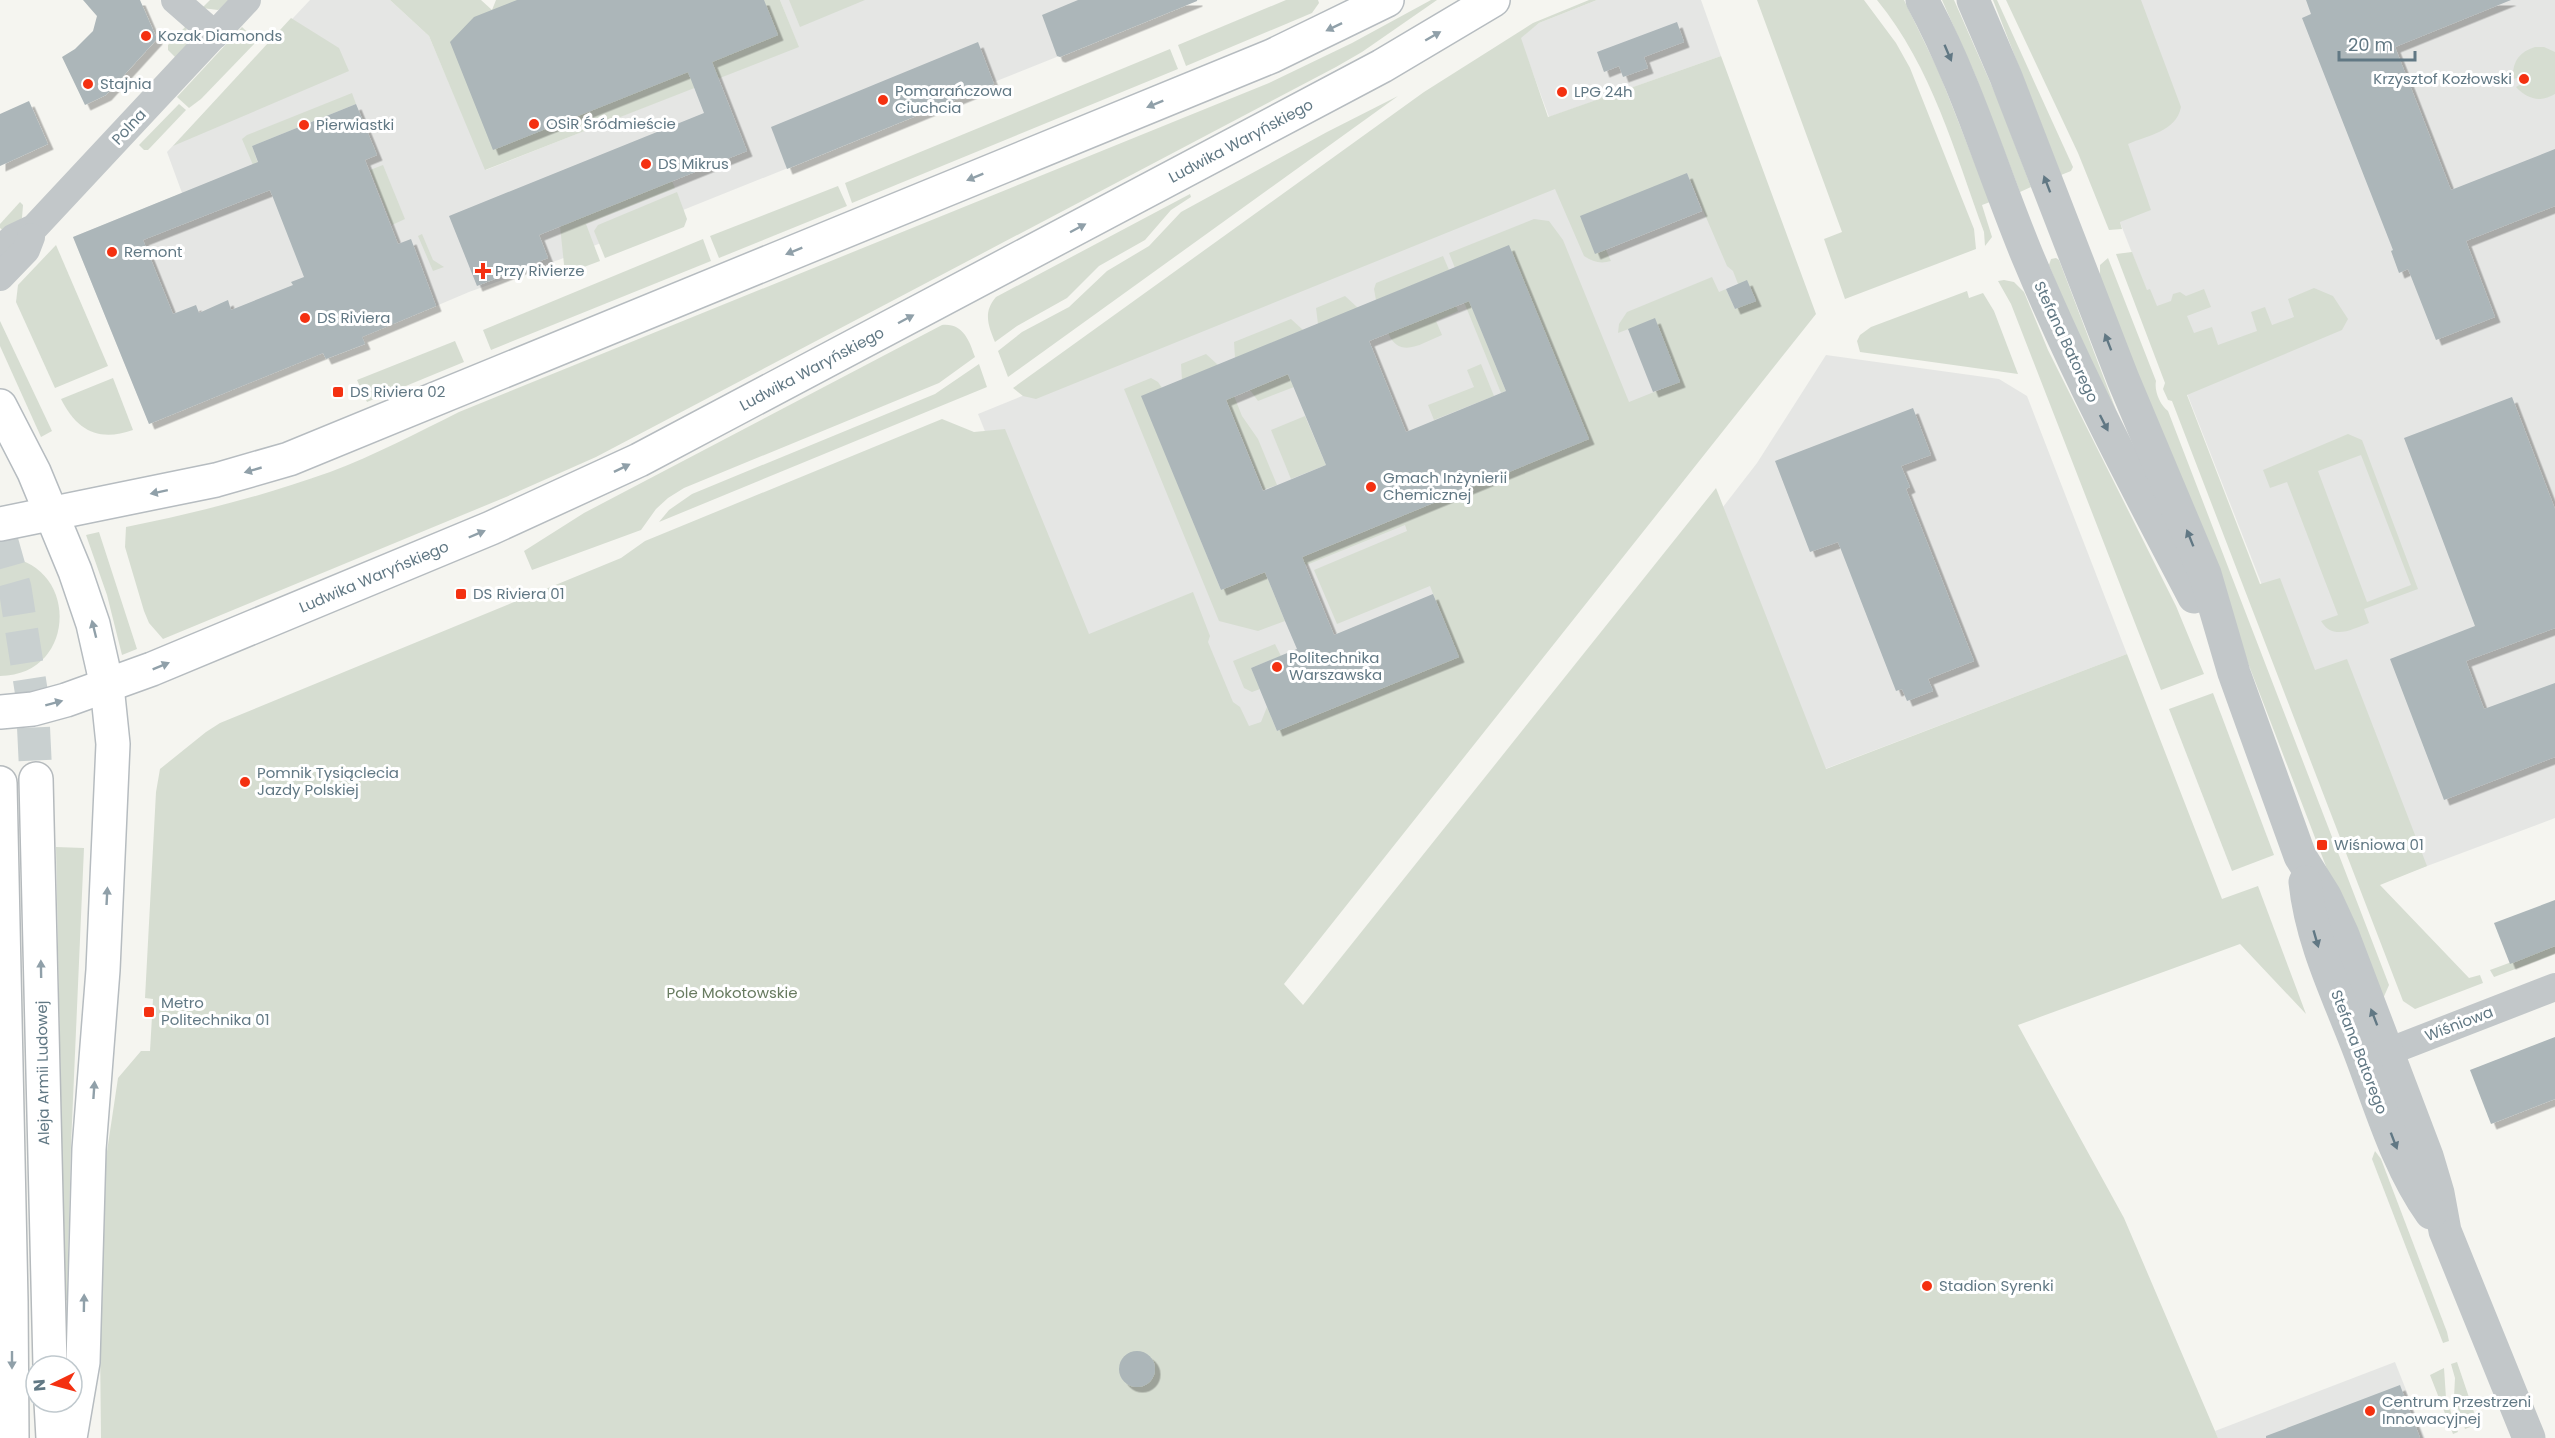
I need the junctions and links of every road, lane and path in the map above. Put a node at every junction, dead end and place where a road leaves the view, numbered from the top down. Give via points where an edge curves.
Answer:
1 (175, 0) edge
2 (247, 0) edge
3 (1386, 0) edge
4 (1493, 0) edge
5 (1922, 0) edge
6 (1973, 0) edge
7 (214, 35) junction
8 (34, 228) junction
9 (2068, 238) junction
10 (0, 250) edge
11 (2027, 255) junction
12 (0, 278) edge
13 (0, 406) edge
14 (52, 513) junction
15 (0, 524) edge
16 (2234, 673) junction
17 (106, 686) junction
18 (0, 712) edge
19 (36, 779) tunnel mouth
20 (0, 783) tunnel mouth
21 (2555, 987) edge
22 (2375, 1057) junction
23 (50, 1354) edge
24 (52, 1414) edge
25 (12, 1438) edge
26 (53, 1438) edge
27 (70, 1438) edge
28 (2529, 1438) edge

1 - 7 street
2 - 7 street, Polna
3 -> 14 main road via 1272,56 289,459 216,480
17 -> 4 main road, Ludwika Waryńskiego via 491,528 639,460 1382,66
5 -> 11 street, Stefana Batorego via 1968,102
9 -> 6 street, Stefana Batorego
7 - 8 street, Polna
8 - 10 street, Polna via 13,238
8 - 12 street, Polna via 26,250
9 - 11 street
16 -> 9 street, Stefana Batorego via 2205,574
11 -> 16 street, Stefana Batorego via 2075,366
13 - 14 main road
14 - 15 main road
17 -> 14 main road via 93,624
16 - 22 street, Stefana Batorego via 2303,861 2307,903 2318,945
18 -> 17 main road, Ludwika Waryńskiego via 33,709
27 -> 17 main road via 83,1362 89,1149 111,821 113,744
23 -> 19 main road, Aleja Armii Ludowej
20 -> 25 main road
21 - 22 street, Wiśniowa
22 - 28 street, Stefana Batorego via 2405,1168 2445,1231
24 - 26 main road

